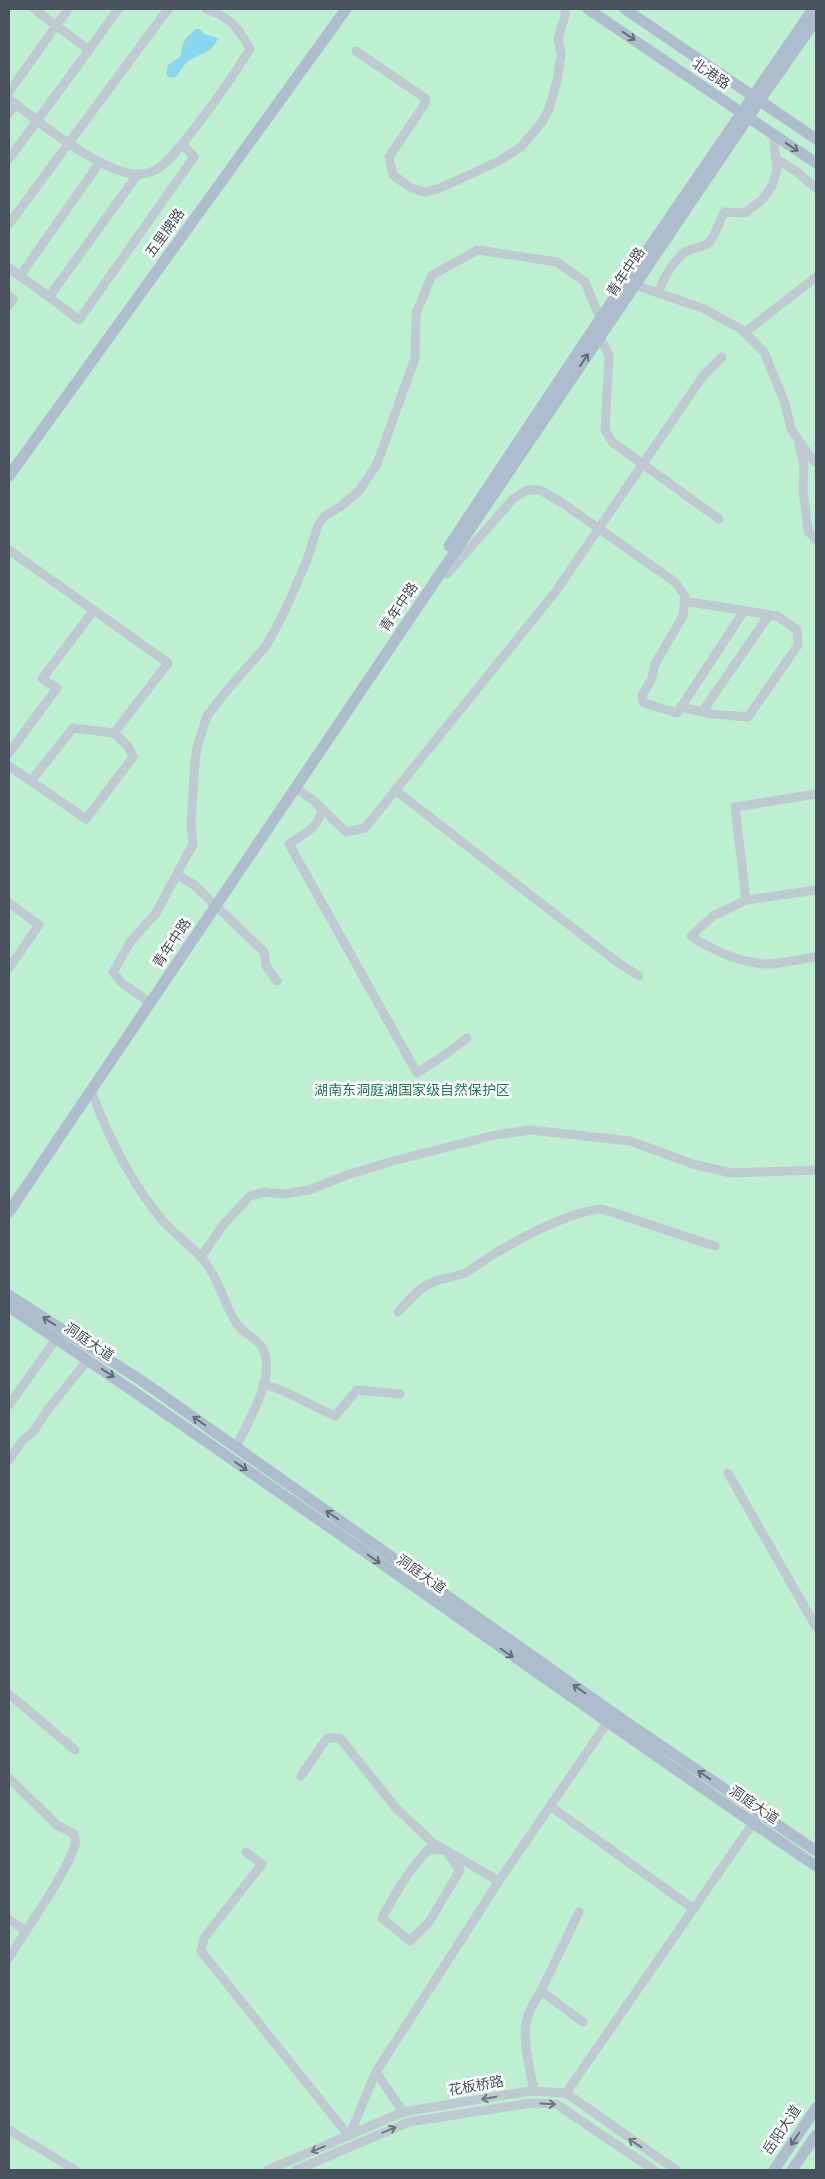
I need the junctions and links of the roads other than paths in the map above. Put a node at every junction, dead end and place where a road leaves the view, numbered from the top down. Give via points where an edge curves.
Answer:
1 (34, 9) edge
2 (68, 9) edge
3 (118, 9) edge
4 (168, 9) edge
5 (206, 9) edge
6 (337, 9) edge
7 (346, 9) edge
8 (565, 9) edge
9 (588, 9) edge
10 (625, 9) edge
11 (813, 9) edge
12 (816, 20) edge
13 (56, 25) junction
14 (89, 50) junction
15 (356, 51) dead end
16 (9, 92) edge
17 (756, 98) junction
18 (12, 101) edge
19 (9, 113) edge
20 (744, 115) junction
21 (37, 120) junction
22 (773, 134) junction
23 (816, 139) edge
24 (69, 142) junction
25 (182, 144) junction
26 (9, 159) edge
27 (777, 159) junction
28 (100, 162) junction
29 (816, 163) edge
30 (138, 174) junction
31 (816, 188) edge
32 (9, 224) edge
33 (9, 268) edge
34 (20, 276) junction
35 (816, 278) edge
36 (635, 285) junction
37 (658, 292) junction
38 (9, 296) edge
39 (49, 297) junction
40 (9, 305) edge
41 (600, 319) junction
42 (744, 333) junction
43 (600, 336) junction
44 (722, 357) dead end
45 (796, 436) junction
46 (816, 462) edge
47 (9, 463) edge
48 (9, 476) edge
49 (719, 519) dead end
50 (816, 540) edge
51 (9, 550) edge
52 (440, 573) junction
53 (684, 601) junction
54 (94, 610) junction
55 (744, 611) junction
56 (768, 615) junction
57 (681, 707) junction
58 (702, 712) junction
59 (114, 733) junction
60 (9, 753) edge
61 (9, 766) edge
62 (31, 782) junction
63 (395, 790) junction
64 (300, 791) dead end
65 (816, 794) edge
66 (322, 808) junction
67 (177, 875) junction
68 (816, 890) edge
69 (746, 900) junction
70 (9, 903) edge
71 (214, 903) junction
72 (816, 956) edge
73 (9, 968) edge
74 (639, 976) dead end
75 (277, 981) dead end
76 (145, 998) junction
77 (467, 1038) dead end
78 (90, 1091) junction
79 (816, 1170) edge
80 (9, 1200) edge
81 (9, 1212) edge
82 (715, 1246) dead end
83 (201, 1257) junction
84 (9, 1295) edge
85 (9, 1307) edge
86 (398, 1312) dead end
87 (56, 1339) junction
88 (88, 1360) junction
89 (263, 1384) junction
90 (400, 1394) dead end
91 (9, 1405) edge
92 (236, 1447) junction
93 (9, 1460) edge
94 (728, 1473) dead end
95 (816, 1627) edge
96 (9, 1694) edge
97 (607, 1723) junction
98 (75, 1750) dead end
99 (301, 1776) dead end
100 (9, 1778) edge
101 (550, 1806) junction
102 (760, 1813) junction
103 (753, 1823) junction
104 (445, 1850) junction
105 (816, 1851) edge
106 (246, 1852) dead end
107 (816, 1866) edge
108 (499, 1881) junction
109 (694, 1909) junction
110 (578, 1912) dead end
111 (9, 1920) edge
112 (25, 1930) junction
113 (9, 1958) edge
114 (541, 1991) junction
115 (583, 2022) dead end
116 (376, 2072) junction
117 (534, 2091) junction
118 (566, 2093) junction
119 (816, 2108) edge
120 (403, 2112) junction
121 (9, 2130) edge
122 (816, 2135) edge
123 (349, 2136) junction
124 (75, 2170) edge
125 (268, 2170) edge
126 (296, 2170) edge
127 (654, 2170) edge
128 (676, 2170) edge
129 (774, 2170) edge
130 (792, 2170) edge

1 - 13 street
2 - 13 street
3 - 14 street
4 - 24 street
5 - 25 street via 224,15 241,33 250,49 234,76
6 - 47 main road, 五里牌路
7 - 48 main road, 五里牌路
8 - 15 street via 558,38 561,54 557,81 542,122 521,147 499,161 431,190 418,191 393,174 389,157 426,102 425,98
9 -> 20 main road, 北港路
10 - 17 main road, 北港路
11 - 17 main road
12 - 17 main road, 青年中路
13 - 14 street
13 - 16 street
14 - 21 street
17 - 20 main road, 青年中路
17 - 23 main road, 北港路
18 - 19 street
18 - 21 street
20 - 22 main road, 北港路
20 - 36 main road, 青年中路
20 - 41 main road
21 - 24 street
21 - 26 street
22 - 27 street
22 -> 29 main road, 北港路
24 - 28 street
24 - 32 street
25 - 30 street via 156,170
25 - 39 street via 194,157 79,320
27 - 31 street
27 - 37 street via 772,186 763,199 745,213 724,212 711,241 678,256
28 - 30 street
28 - 34 street
30 - 39 street
33 - 34 street
34 - 39 street
35 - 42 street
36 - 37 street
36 - 43 main road, 青年中路
37 - 42 street via 702,308
38 - 40 street via 13,299
41 - 67 street via 586,282 557,262 478,250 432,275 416,314 415,358 377,464 359,491 325,516 318,526 307,560 270,638 207,716 196,747 191,822 193,844
41 - 71 main road
42 - 45 street via 764,352
43 - 49 street via 609,356 605,430 612,442
52 -> 43 main road, 青年中路
44 - 63 street via 703,376 556,591
45 - 46 street
45 - 50 street via 804,465 808,532
51 - 54 street
52 - 53 street via 447,574 514,498 527,490 540,490 675,582 685,596
52 - 71 main road, 青年中路
53 - 55 street
53 - 57 street via 683,616 655,664 642,696 644,703 677,713
54 - 59 street via 168,663
54 - 60 street via 42,678 57,688
55 - 56 street
55 - 57 street
56 - 58 street
56 - 58 street via 777,616 796,630 798,645 748,717
57 - 58 street
59 - 62 street via 73,728
59 - 62 street via 128,746 133,757 86,819
61 - 62 street
63 - 66 street via 364,828 346,832
63 - 74 street
64 - 66 street
65 - 69 street via 735,808
66 - 77 street via 314,828 289,844 417,1073
67 - 71 street
67 - 76 street via 156,913 131,941 113,972 122,983
68 - 69 street
69 - 72 street via 713,916 691,936 720,952 756,963 771,964
70 - 73 street via 39,925
71 - 75 street via 264,952 266,966
71 - 76 main road
71 - 78 main road, 青年中路
76 - 80 main road
78 - 81 main road, 青年中路
78 - 83 street via 130,1176 164,1222
79 - 83 street via 731,1173 684,1161 630,1141 522,1131 393,1161 309,1190 283,1194 264,1192 250,1196 223,1225
82 - 86 street via 602,1209 594,1210 531,1235 465,1273 427,1284
83 - 89 street via 211,1268 238,1325 260,1345 267,1359
92 -> 84 main road, 洞庭大道 via 142,1381
85 - 87 main road, 洞庭大道
87 - 88 main road, 洞庭大道
87 - 91 street
88 - 93 street
88 -> 97 main road, 洞庭大道
89 - 90 street via 335,1416 357,1390
89 - 92 street
102 -> 92 main road, 洞庭大道 via 610,1712
94 - 95 street
96 - 98 street
97 - 101 street
97 - 103 main road, 洞庭大道
99 - 104 street via 327,1738 340,1738 396,1808
100 - 112 street via 57,1825 74,1834 76,1843 53,1891
101 - 108 street
101 - 109 street
102 - 103 street
102 - 105 main road, 洞庭大道
103 - 107 main road, 洞庭大道
103 - 109 street
104 - 104 street via 429,1849 418,1860 382,1918 410,1941 429,1922 460,1870
104 - 108 street
106 - 123 street via 262,1864 204,1938 201,1951
108 - 116 street
109 - 118 street
110 - 114 street
111 - 112 street
112 - 113 street
114 - 115 street
114 - 117 street via 525,2024
116 - 120 street
116 - 123 street
117 - 118 street, 花板桥路
117 -> 120 street, 花板桥路
128 -> 118 street
119 -> 129 main road, 岳阳大道
120 - 123 street, 花板桥路
121 - 124 street
122 - 130 main road
123 -> 125 street, 花板桥路
126 -> 127 street, 花板桥路 via 409,2122 532,2103 556,2104

